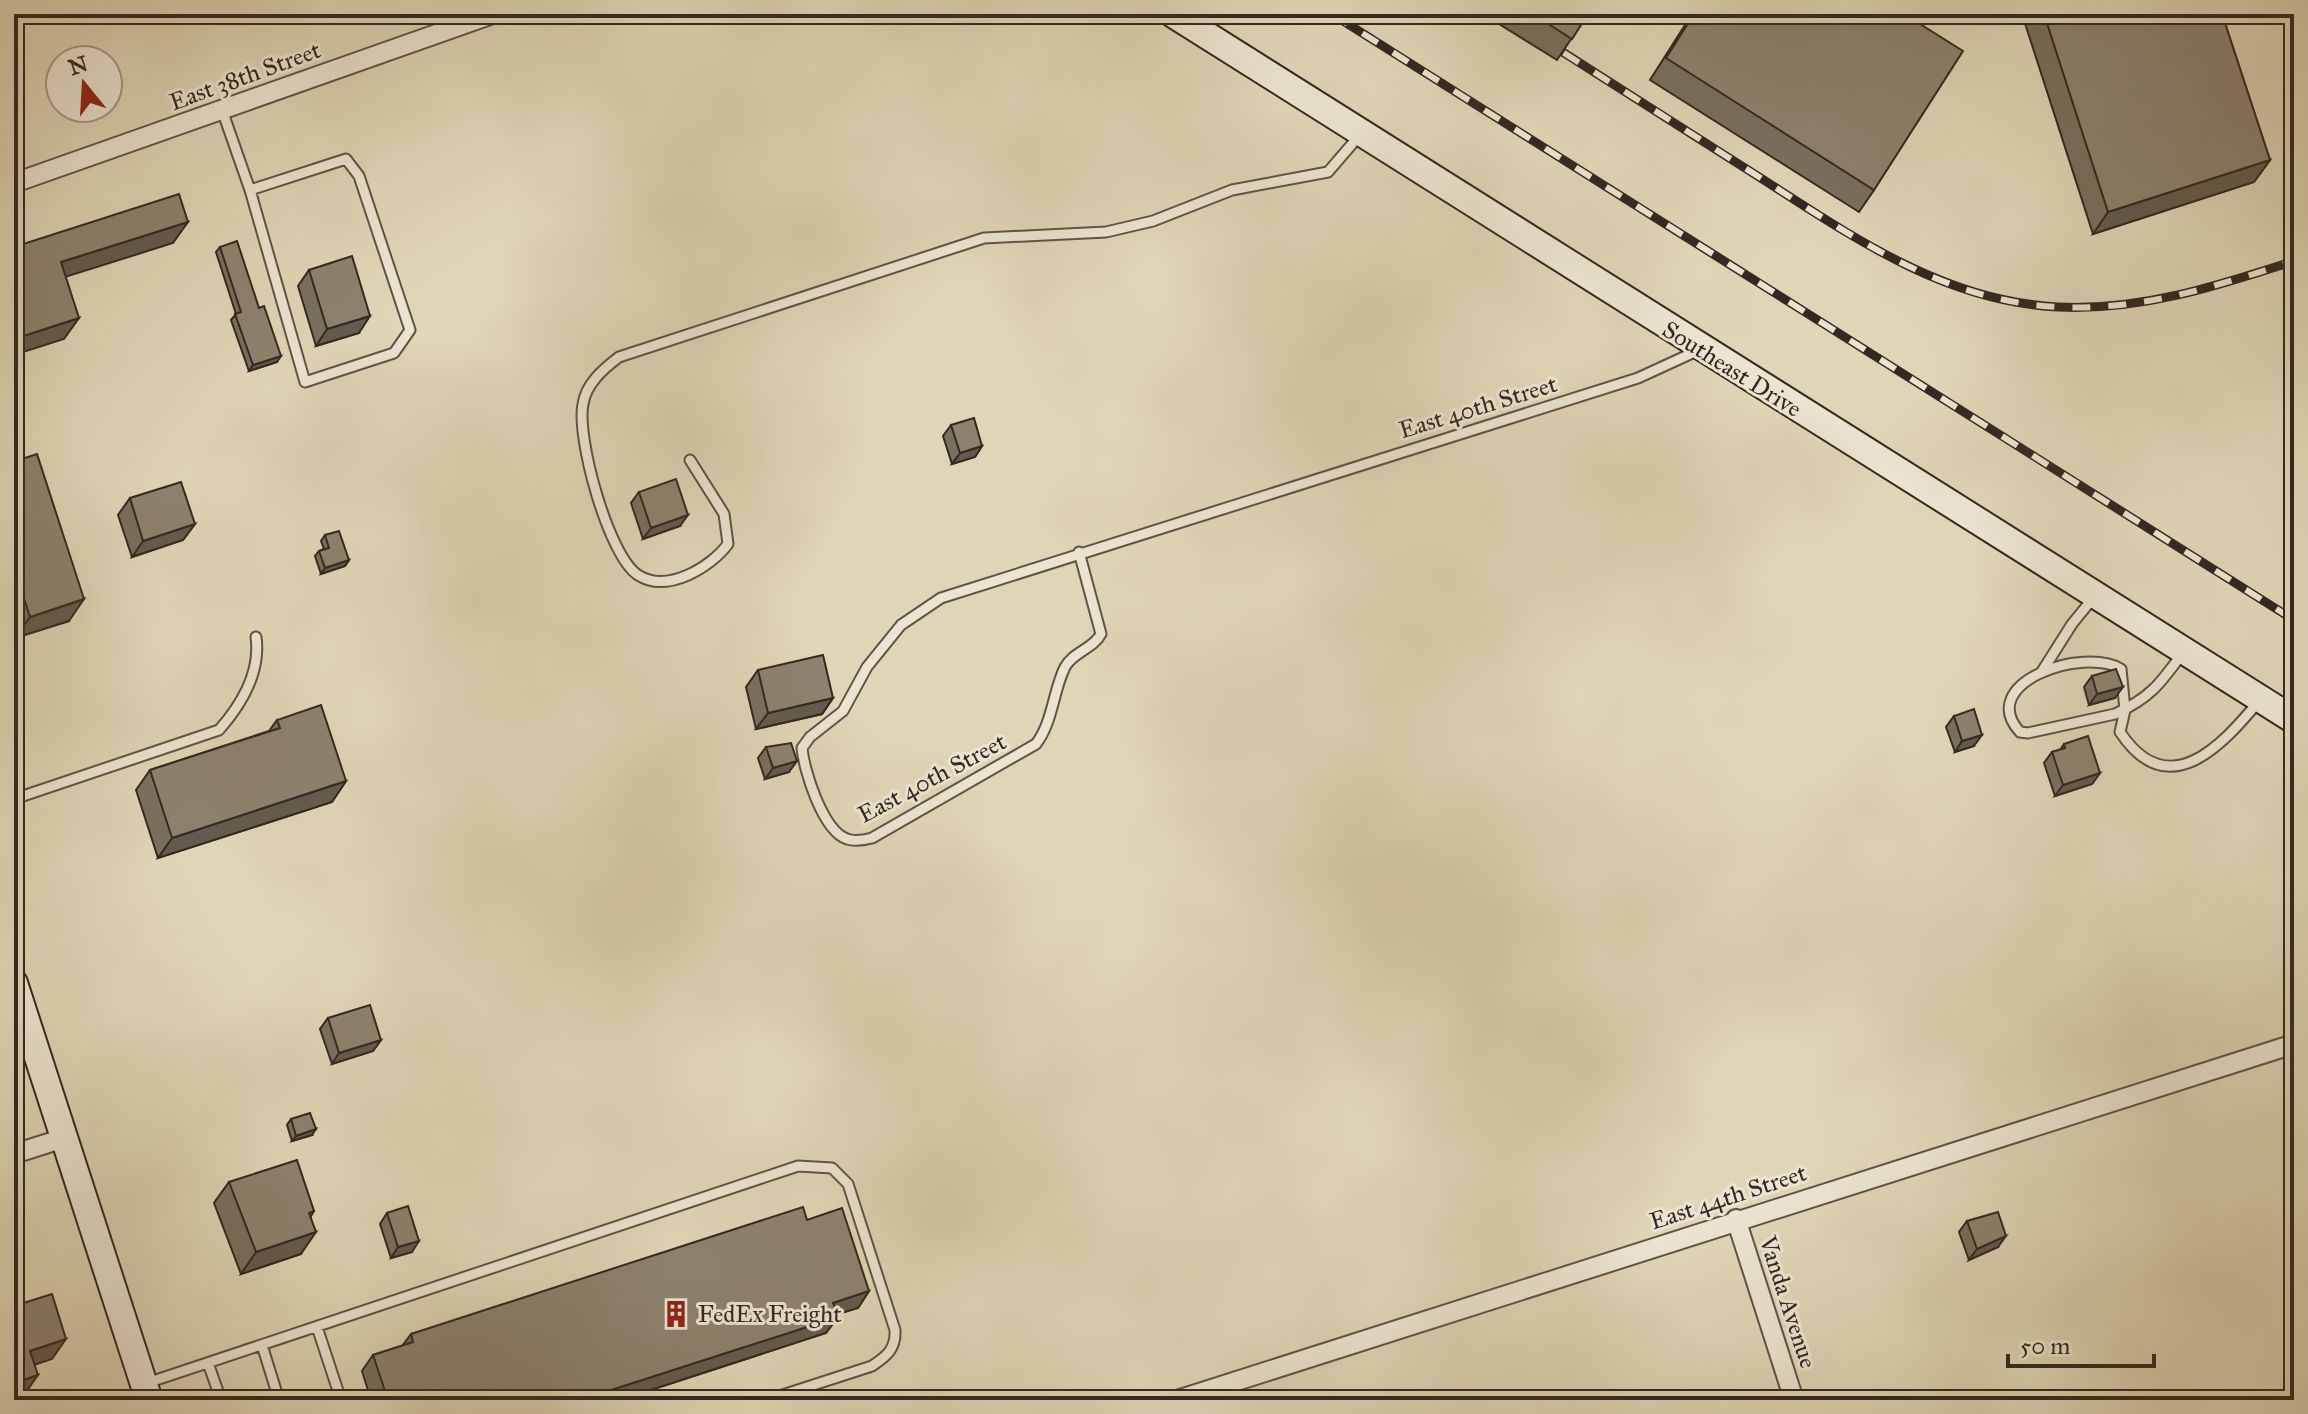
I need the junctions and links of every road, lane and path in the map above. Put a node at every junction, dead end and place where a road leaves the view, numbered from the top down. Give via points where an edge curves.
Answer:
1 (493, 14) edge
2 (1173, 14) edge
3 (222, 110) junction
4 (1361, 133) junction
5 (14, 183) edge
6 (250, 190) junction
7 (1702, 349) junction
8 (690, 460) dead end
9 (1079, 552) junction
10 (2095, 596) junction
11 (256, 637) dead end
12 (2184, 651) junction
13 (2041, 673) junction
14 (2260, 699) junction
15 (2125, 710) junction
16 (2294, 720) edge
17 (14, 799) edge
18 (14, 983) edge
19 (2294, 1044) edge
20 (64, 1138) junction
21 (14, 1154) edge
22 (1736, 1219) junction
23 (317, 1327) junction
24 (262, 1345) junction
25 (208, 1363) junction
26 (147, 1392) edge
27 (221, 1400) edge
28 (279, 1400) edge
29 (341, 1400) edge
30 (767, 1400) edge
31 (1177, 1400) edge
32 (1794, 1400) edge

1 - 3 street, East 38th Street
2 - 4 main road, Southeast Drive
3 - 5 street, East 38th Street
3 - 6 lane
4 - 7 main road, Southeast Drive
4 - 8 lane via 1328,172 1232,190 1153,221 1106,232 984,238 619,357 587,391 585,443 623,561 648,580 697,571 717,559 728,544 724,514
6 - 6 lane via 346,159 359,176 410,330 394,353 305,382
7 - 9 lane, East 40th Street via 1623,383
7 - 10 main road, Southeast Drive
9 - 9 lane, East 40th Street via 1101,634 1066,666 1036,744 872,838 856,841 838,834 819,803 802,748 843,711 867,667 901,625 941,598
10 - 12 main road, Southeast Drive
10 - 13 lane
11 - 17 lane via 258,651 242,704 219,730
12 - 14 main road, Southeast Drive
12 - 15 lane via 2154,692
13 - 15 lane via 2089,659 2110,662 2121,669
13 - 15 lane via 2011,698 2009,713 2020,732
14 - 15 lane via 2233,733 2196,761 2176,766 2141,760 2120,732
14 - 16 main road, Southeast Drive
18 - 20 main road
19 - 22 street, East 44th Street
20 - 21 street
20 - 26 main road
22 - 31 street, East 44th Street
22 - 32 street, Vanda Avenue
23 - 24 lane
23 - 29 lane
23 - 30 lane via 798,1166 832,1168 848,1184 896,1343 872,1366
24 - 25 lane
24 - 28 lane
25 - 26 lane
25 - 27 lane

